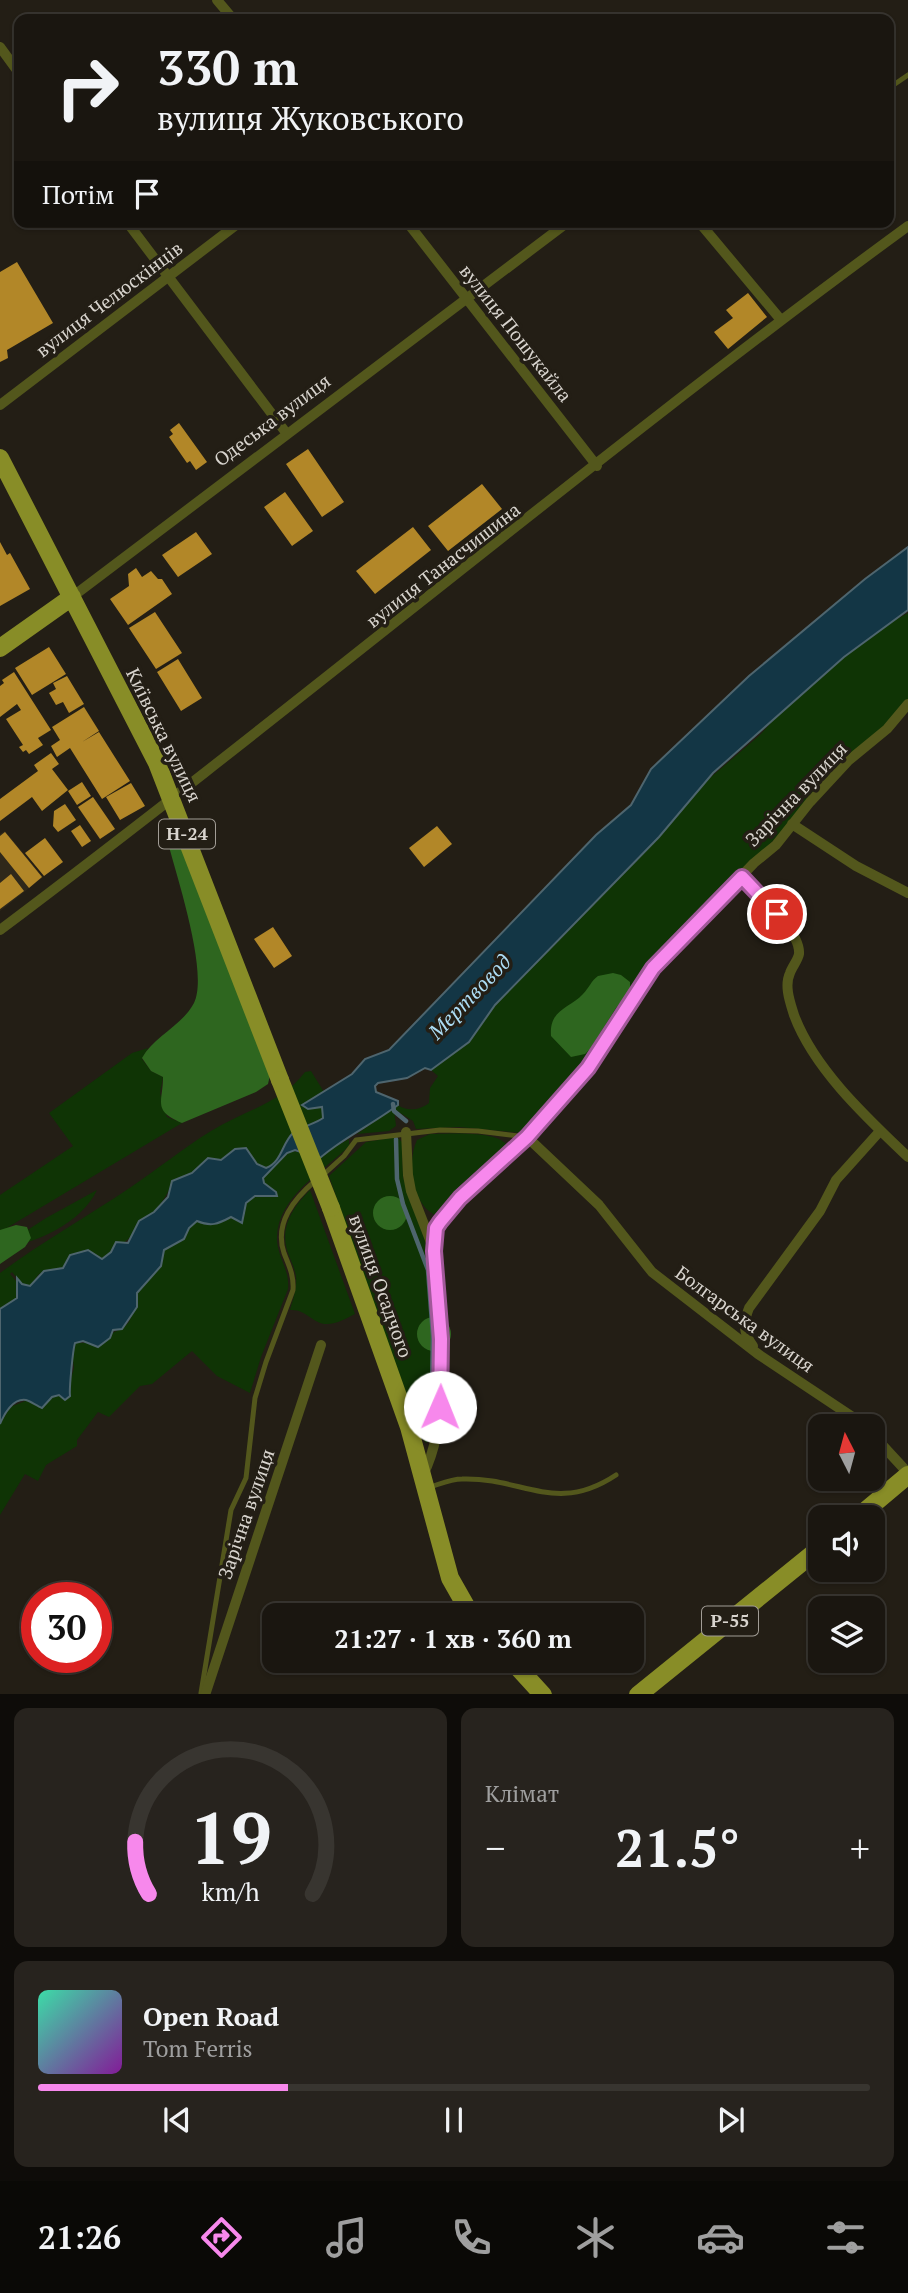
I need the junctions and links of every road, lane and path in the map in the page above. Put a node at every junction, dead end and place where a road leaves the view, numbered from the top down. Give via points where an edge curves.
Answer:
1 (217, 0) edge
2 (229, 14) edge
3 (0, 47) edge
4 (14, 66) edge
5 (908, 226) edge
6 (131, 228) edge
7 (232, 228) edge
8 (412, 228) edge
9 (560, 228) edge
10 (704, 228) edge
11 (166, 276) junction
12 (468, 299) junction
13 (781, 320) junction
14 (0, 405) edge
15 (287, 434) junction
16 (0, 458) edge
17 (597, 466) junction
18 (72, 597) junction
19 (0, 649) edge
20 (908, 704) edge
21 (173, 800) junction
22 (792, 824) junction
23 (742, 877) junction
24 (908, 893) edge
25 (0, 930) edge
26 (880, 1131) junction
27 (406, 1132) junction
28 (527, 1137) junction
29 (908, 1157) edge
30 (331, 1208) joint
31 (434, 1251) junction
32 (321, 1345) dead end
33 (758, 1354) junction
34 (848, 1414) edge
35 (886, 1453) edge
36 (616, 1475) dead end
37 (906, 1480) edge
38 (425, 1481) junction
39 (874, 1505) edge
40 (808, 1558) edge
41 (464, 1603) edge
42 (523, 1673) edge
43 (203, 1694) edge
44 (203, 1694) edge
45 (542, 1694) edge
46 (639, 1694) edge

1 - 2 street
3 - 4 street
5 - 13 street, вулиця Танасчишина
6 - 11 street
7 - 11 street, вулиця Челюскінців
8 - 12 street, вулиця Пошукайла
9 - 12 street, Одеська вулиця
10 - 13 street
11 - 14 street, вулиця Челюскінців
11 - 15 street
12 - 15 street, Одеська вулиця
12 - 17 street, вулиця Пошукайла
13 - 17 street, вулиця Танасчишина
15 - 18 street, Одеська вулиця
16 - 18 main road, Київська вулиця / Н-24
17 - 21 street, вулиця Танасчишина
18 - 19 main road, Одеська вулиця
18 - 21 main road, Київська вулиця / Н-24
20 - 22 street, Зарічна вулиця
21 - 25 street, вулиця Танасчишина
21 - 30 main road, Київська вулиця / Н-24, bridge
22 - 23 street, Зарічна вулиця
22 - 24 street
23 - 26 street via 796,940 799,954 788,976 787,991 809,1044 855,1106
23 - 28 street, Зарічна вулиця via 653,968 588,1068
26 - 29 street
26 - 33 street via 836,1180 820,1211 749,1308 745,1330
27 - 28 lane via 440,1129
27 - 31 street via 411,1191
27 - 43 lane via 356,1140 305,1189 284,1219 280,1237 294,1278 293,1290 266,1362 256,1398 246,1478 231,1510
28 - 31 street, Зарічна вулиця via 448,1211 436,1228
28 - 33 street, Болгарська вулиця via 598,1205 652,1272
30 - 38 main road, вулиця Осадчого / Н-24
31 - 38 street, Зарічна вулиця via 441,1339 439,1429
32 - 44 street, Зарічна вулиця
33 - 34 street, Болгарська вулиця
35 - 37 street
36 - 38 lane via 573,1494 463,1479
37 - 39 main road
38 - 41 main road, вулиця Осадчого / Н-24 via 450,1578
40 - 46 main road, Р-55
42 - 45 main road

